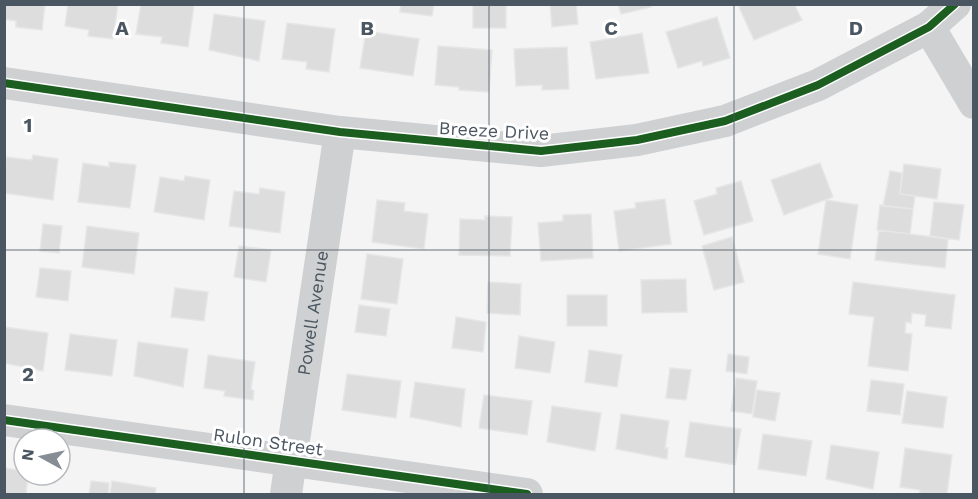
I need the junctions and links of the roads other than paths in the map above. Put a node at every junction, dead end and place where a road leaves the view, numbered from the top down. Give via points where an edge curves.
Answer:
1 (955, 4) edge
2 (929, 27) junction
3 (4, 83) edge
4 (974, 103) edge
5 (340, 132) junction
6 (4, 420) edge
7 (291, 460) junction
8 (286, 495) edge
9 (526, 495) edge

1 - 2 street, Breeze Drive
2 - 4 street
2 - 5 street, Breeze Drive via 808,89 725,121 637,140 541,151
3 - 5 street, Breeze Drive
5 - 7 street, Powell Avenue
6 - 7 street, Rulon Street
7 - 8 street, Powell Avenue
7 - 9 street, Rulon Street

